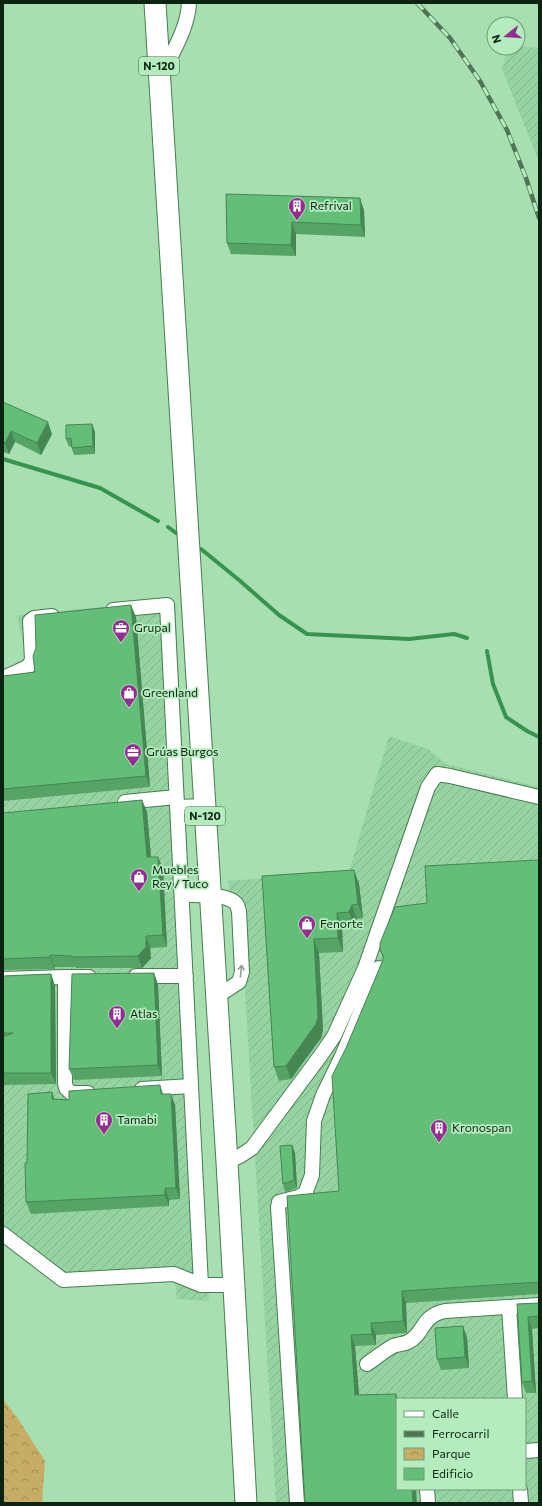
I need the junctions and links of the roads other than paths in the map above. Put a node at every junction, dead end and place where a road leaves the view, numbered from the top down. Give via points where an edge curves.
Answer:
1 (155, 3) edge
2 (189, 3) edge
3 (160, 78) junction
4 (97, 612) edge
5 (65, 615) edge
6 (3, 678) edge
7 (539, 797) edge
8 (176, 802) junction
9 (113, 803) edge
10 (205, 806) junction
11 (210, 894) junction
12 (182, 895) junction
13 (379, 968) edge
14 (103, 976) edge
15 (126, 976) edge
16 (186, 976) junction
17 (65, 977) junction
18 (3, 979) edge
19 (216, 997) junction
20 (191, 1086) junction
21 (130, 1090) edge
22 (100, 1092) edge
23 (227, 1162) junction
24 (3, 1234) edge
25 (201, 1285) junction
26 (233, 1285) junction
27 (539, 1305) edge
28 (509, 1306) junction
29 (367, 1364) dead end
30 (515, 1398) edge
31 (539, 1450) edge
32 (526, 1451) edge
33 (427, 1490) edge
34 (520, 1490) edge
35 (246, 1503) edge
36 (297, 1503) edge
37 (428, 1503) edge
38 (521, 1503) edge

1 - 3 highway, N-120
2 - 3 street via 189,13 181,34
3 - 10 highway, N-120
4 - 8 street via 167,604
5 - 6 street via 34,618 30,621 32,660 28,667
7 - 23 street via 437,774 428,787 365,968 334,1036 252,1148
8 - 9 street
8 - 10 street
8 - 12 street
10 - 11 highway, N-120
11 - 12 street
11 - 19 highway, N-120
19 -> 11 street via 239,982 242,972 239,911 232,901
12 - 16 street
13 - 36 street via 314,1121 312,1175 305,1194 279,1202 278,1207
14 - 17 street
15 - 16 street
16 - 20 street
17 - 18 street
17 - 22 street via 64,1083 71,1093
19 - 23 highway, N-120
20 - 21 street
20 - 25 street
23 - 26 highway, N-120
24 - 25 street via 63,1280 174,1274
25 - 26 street
26 - 35 highway, N-120
27 - 28 street
28 - 29 street via 437,1313 429,1317 416,1337 394,1346
28 - 30 street
31 - 32 street
33 - 37 street
34 - 38 street

